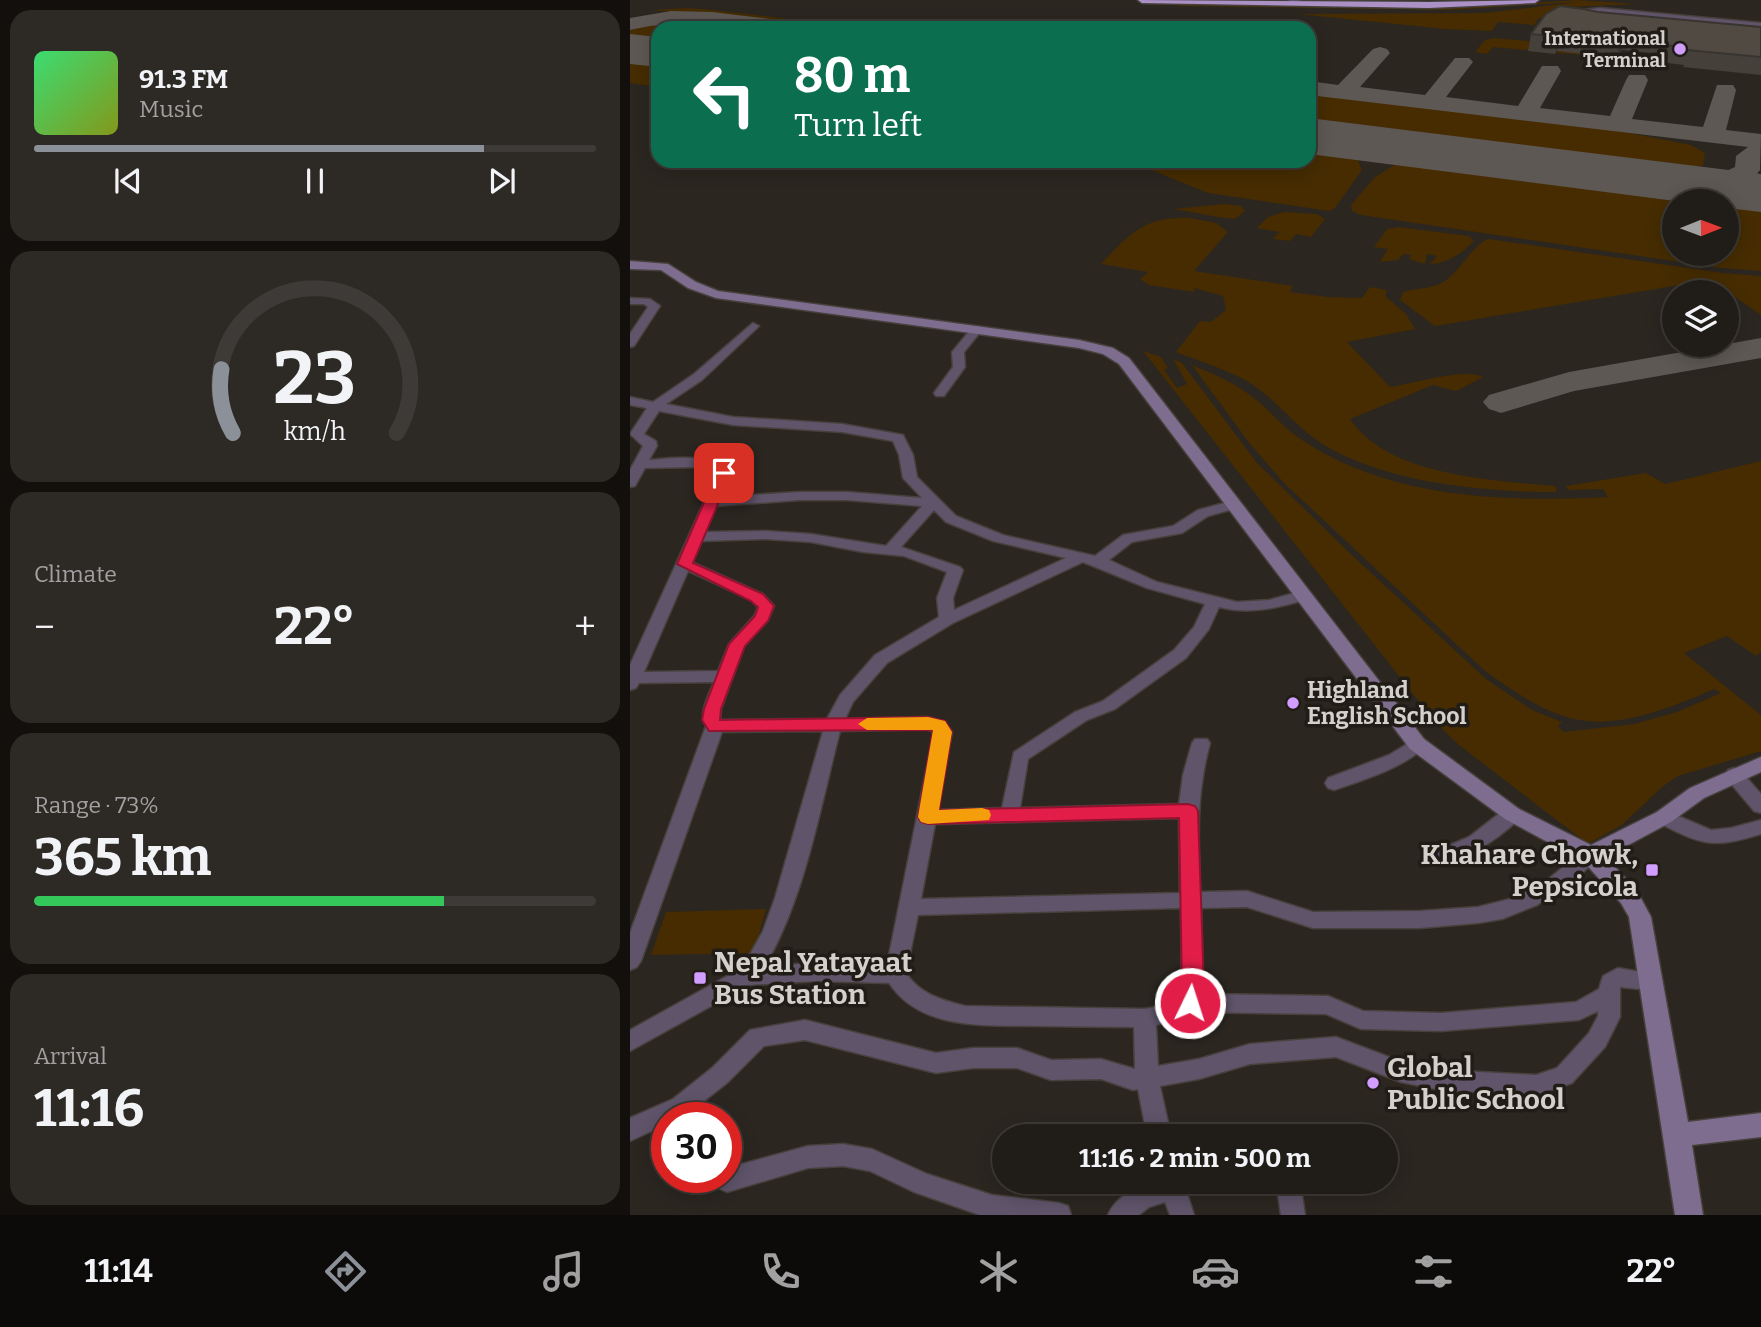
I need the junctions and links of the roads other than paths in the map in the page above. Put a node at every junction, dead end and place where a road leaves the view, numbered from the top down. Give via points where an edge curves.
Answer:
1 (1142, 0) edge
2 (1299, 0) edge
3 (1535, 0) edge
4 (1160, 1) edge
5 (1180, 1) edge
6 (1273, 1) edge
7 (1286, 3) junction
8 (1581, 21) edge
9 (1761, 25) edge
10 (630, 265) edge
11 (630, 302) edge
12 (752, 326) dead end
13 (636, 327) edge
14 (976, 330) junction
15 (630, 343) edge
16 (940, 393) dead end
17 (630, 401) edge
18 (656, 405) junction
19 (633, 435) edge
20 (640, 464) junction
21 (630, 483) edge
22 (712, 502) junction
23 (933, 503) junction
24 (1232, 505) junction
25 (696, 537) junction
26 (889, 551) junction
27 (1090, 559) junction
28 (684, 564) junction
29 (1302, 596) junction
30 (1214, 601) junction
31 (947, 619) junction
32 (726, 676) junction
33 (631, 680) edge
34 (833, 725) junction
35 (715, 726) junction
36 (1202, 743) dead end
37 (1417, 744) junction
38 (1761, 764) edge
39 (1734, 775) junction
40 (1334, 783) dead end
41 (1761, 806) edge
42 (1188, 811) junction
43 (1010, 814) junction
44 (1512, 814) junction
45 (928, 817) junction
46 (1664, 817) junction
47 (1761, 827) edge
48 (1591, 855) junction
49 (1433, 860) dead end
50 (1190, 902) junction
51 (911, 907) junction
52 (630, 961) edge
53 (895, 974) junction
54 (746, 976) junction
55 (1649, 981) junction
56 (1608, 993) junction
57 (1190, 1003) junction
58 (1145, 1018) junction
59 (630, 1041) edge
60 (1147, 1080) junction
61 (1156, 1124) edge
62 (1761, 1125) edge
63 (630, 1130) edge
64 (1676, 1135) junction
65 (742, 1177) edge
66 (1149, 1194) edge
67 (1175, 1194) edge
68 (1290, 1194) edge
69 (993, 1211) edge
70 (1059, 1215) edge
71 (1121, 1215) edge
72 (1182, 1215) edge
73 (1293, 1215) edge
74 (1689, 1215) edge

1 - 4 highway
2 - 7 street
3 - 7 highway via 1452,5
4 - 5 highway
5 - 6 highway
6 - 7 highway
8 - 9 street via 1573,14 1592,10
10 - 14 main road via 664,267 716,294
11 - 13 street via 654,306
12 - 18 street via 698,377
13 - 15 street
14 - 16 street via 958,352 959,367
14 - 24 main road via 1095,347 1118,357 1171,420
17 - 18 street
18 - 19 street
18 - 23 street via 732,421 803,424 898,438 910,478
19 - 20 street via 649,441
20 - 21 street
20 - 22 street via 715,466 724,473
22 - 23 street via 847,496
22 - 25 street
23 - 26 street
23 - 27 street via 951,519 998,538
24 - 27 street via 1203,513 1177,530 1128,538
24 - 29 main road
25 - 26 street via 791,536
25 - 28 street
26 - 31 street via 906,552 955,570 945,598
27 - 30 street via 1152,585
27 - 31 street
28 - 32 street via 757,597 766,606 737,644
28 - 33 street
29 - 30 street via 1237,607
29 - 37 main road
30 - 43 street via 1201,629 1180,654 1109,705 1081,716 1020,757
31 - 34 street via 881,659 846,699
32 - 33 street
32 - 35 street via 712,709
34 - 35 street
34 - 45 street via 939,726 943,732
34 - 54 street via 785,898 771,937
35 - 52 street
36 - 42 street
37 - 40 street via 1395,759
37 - 44 main road
38 - 39 main road
39 - 41 street
39 - 46 main road
42 - 43 street
42 - 50 street
43 - 45 street
44 - 48 main road
44 - 49 street via 1495,832 1470,847
45 - 51 street
46 - 47 street via 1711,839
46 - 48 main road
48 - 50 street via 1521,904 1496,912 1313,920 1247,899
48 - 55 main road via 1629,897 1640,917
50 - 51 street
50 - 57 street
51 - 53 street
53 - 54 street
53 - 58 street via 907,992 933,1007 965,1015
54 - 59 street
55 - 56 street via 1618,977
55 - 64 main road
56 - 57 street via 1580,1011 1441,1022 1361,1020 1328,1005
56 - 60 street via 1609,1017 1597,1040 1564,1076 1536,1085 1441,1080 1401,1072 1336,1047 1250,1054
57 - 58 street via 1178,1011
58 - 60 street
60 - 61 street
60 - 63 street via 1101,1069 1051,1070 1017,1058 936,1063 805,1030 782,1032 758,1037 681,1106
62 - 64 main road
64 - 74 main road
65 - 69 street via 808,1157 843,1155 872,1160
66 - 71 street
67 - 72 street
68 - 73 street
69 - 70 street

